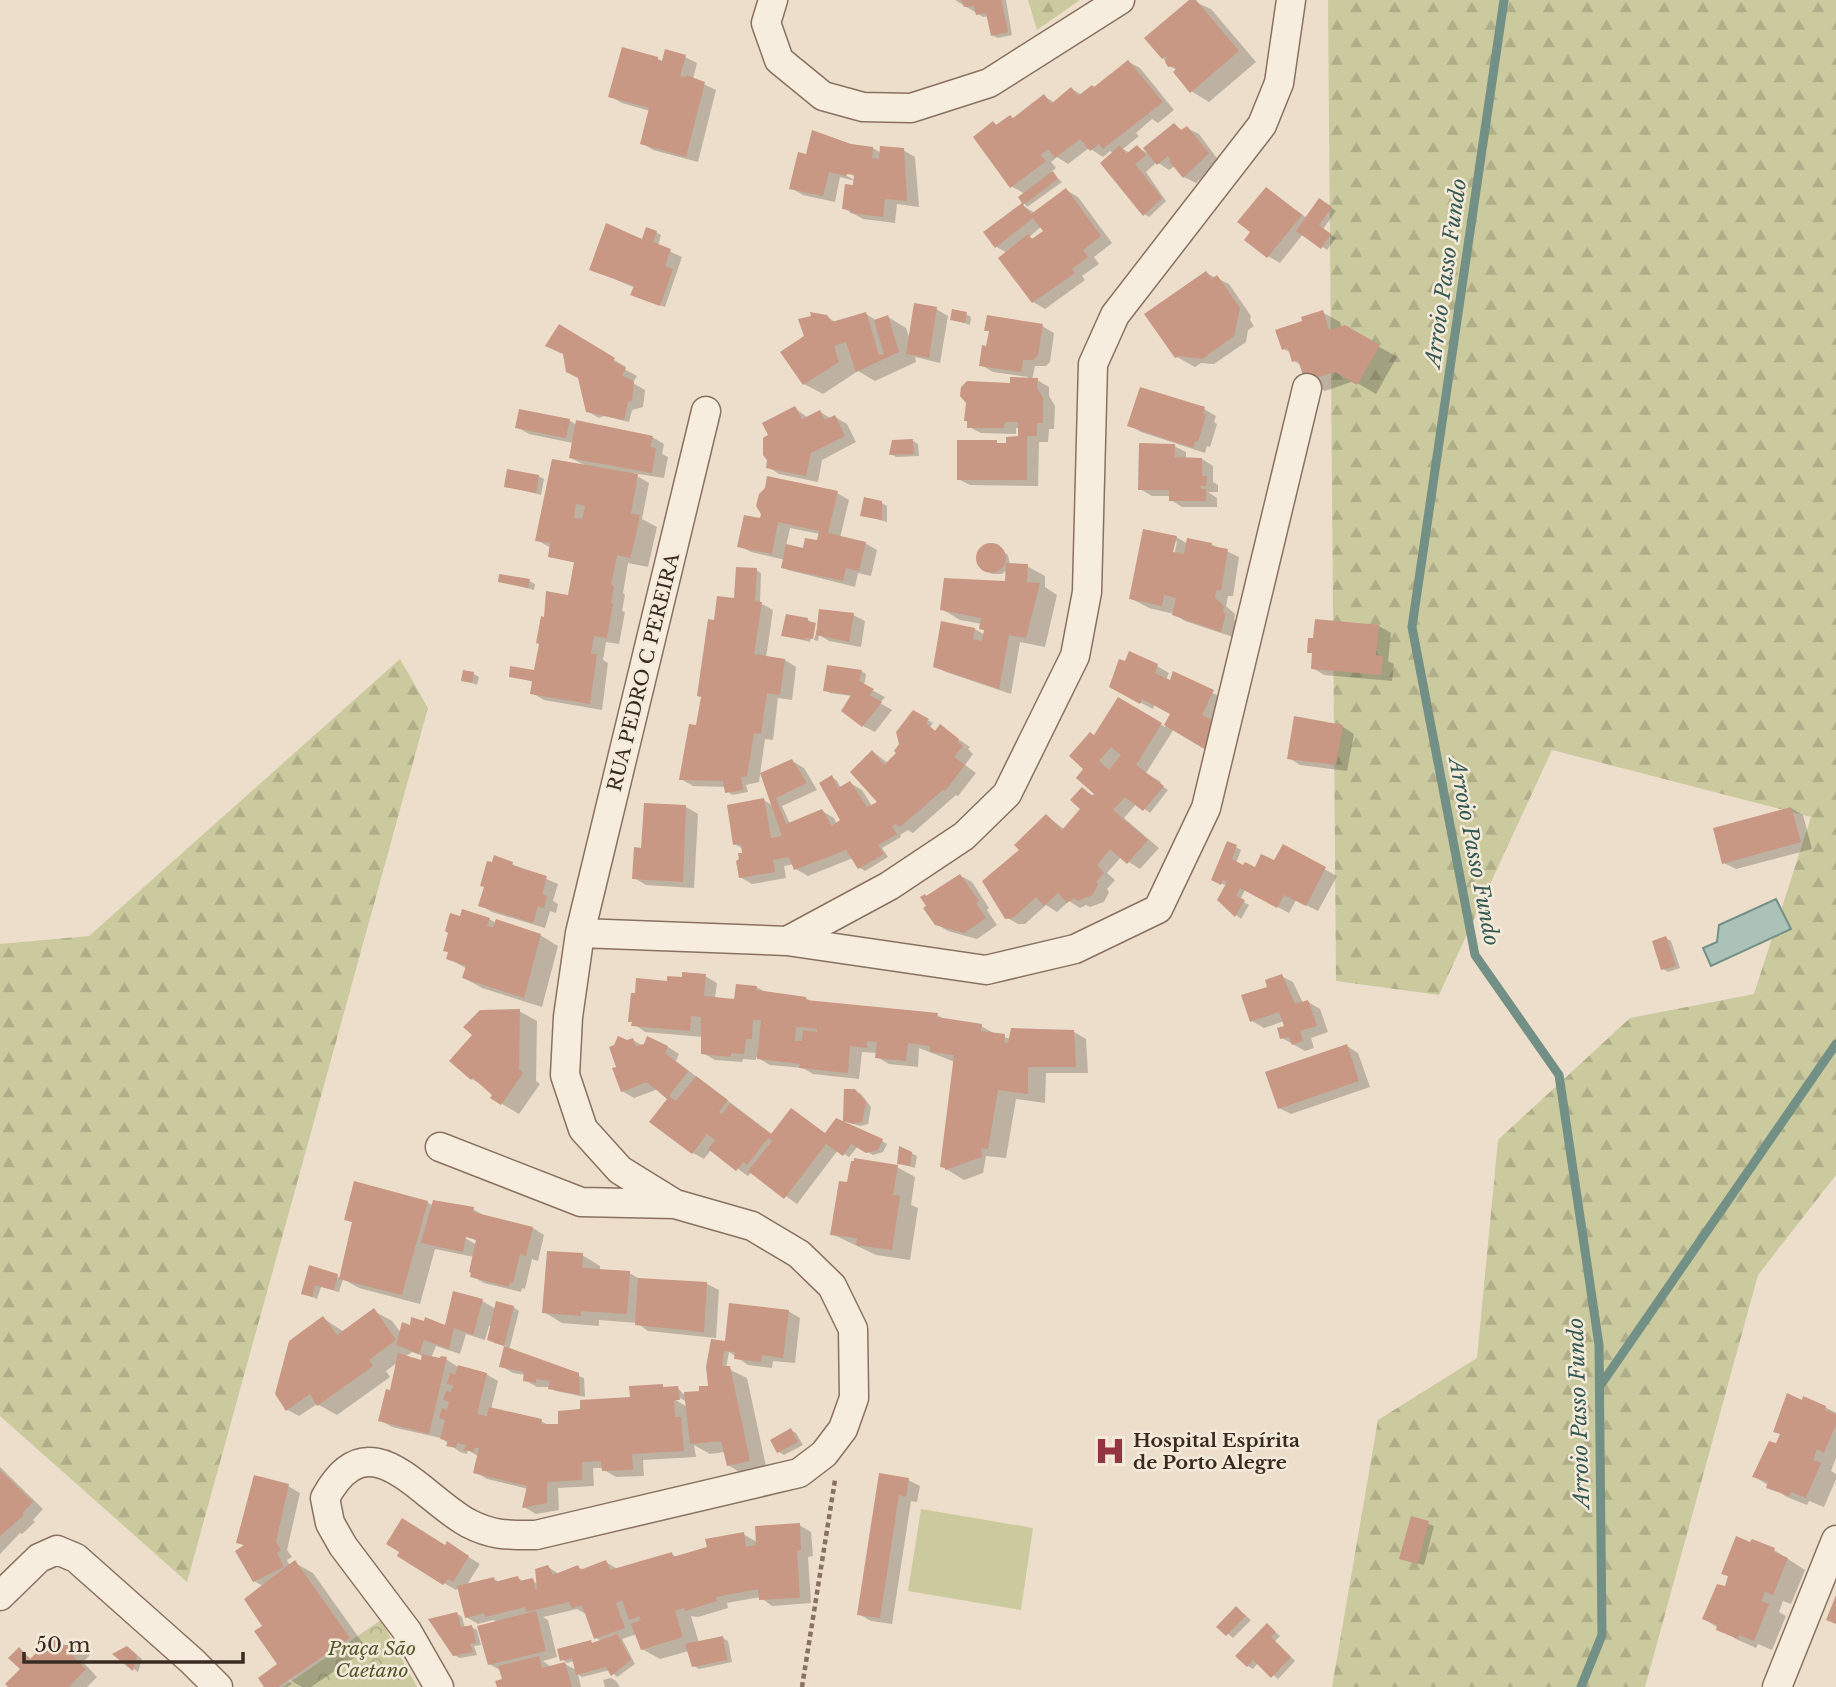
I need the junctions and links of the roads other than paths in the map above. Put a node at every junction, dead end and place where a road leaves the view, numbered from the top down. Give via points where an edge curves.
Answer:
1 (773, 0) edge
2 (1120, 0) edge
3 (1291, 0) edge
4 (1307, 388) dead end
5 (706, 411) dead end
6 (580, 933) junction
7 (787, 941) junction
8 (440, 1147) dead end
9 (675, 1205) junction
10 (1836, 1540) edge
11 (0, 1595) edge
12 (218, 1687) edge
13 (439, 1687) edge
14 (1777, 1687) edge

1 - 2 street via 766,23 779,61 822,96 863,107 911,108 989,83
3 - 7 street via 1279,83 1262,125 1115,315 1093,364 1087,592 1075,656 1007,794 964,836 889,886
4 - 7 street via 1206,808 1158,909 1075,949 986,970
5 - 6 street, RUA PEDRO C PEREIRA
6 - 7 street
6 - 9 street, RUA PEDRO C PEREIRA via 565,1075 583,1129 620,1170
8 - 9 street via 581,1202
9 - 13 street via 752,1226 799,1254 832,1286 853,1329 854,1398 843,1429 824,1454 799,1473 536,1535 498,1535 467,1522 388,1464 371,1460 350,1467 334,1480 325,1498 330,1522 407,1631
10 - 14 street
11 - 12 street via 39,1558 57,1550 75,1558

